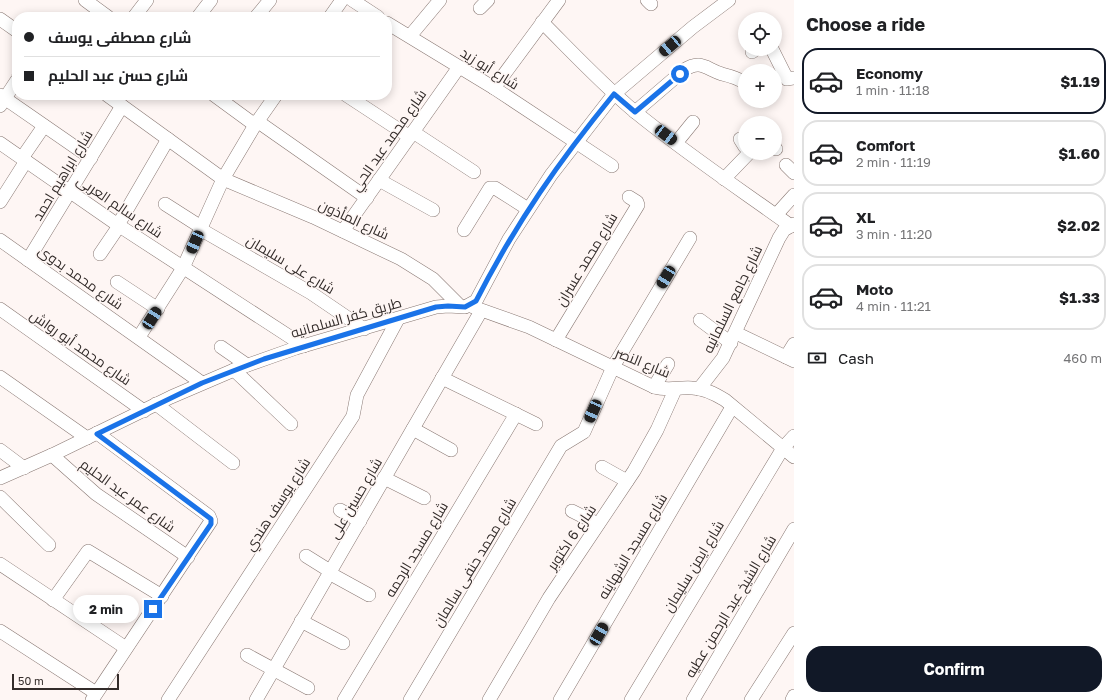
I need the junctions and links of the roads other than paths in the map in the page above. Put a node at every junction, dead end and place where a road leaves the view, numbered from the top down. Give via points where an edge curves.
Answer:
1 (85, 0) edge
2 (147, 0) edge
3 (211, 0) edge
4 (270, 0) edge
5 (342, 0) edge
6 (352, 0) edge
7 (440, 0) edge
8 (559, 0) edge
9 (729, 0) edge
10 (101, 12) edge
11 (138, 12) edge
12 (202, 12) edge
13 (260, 12) edge
14 (334, 12) edge
15 (370, 12) edge
16 (0, 19) edge
17 (542, 22) junction
18 (392, 26) edge
19 (12, 27) edge
20 (410, 36) junction
21 (776, 56) edge
22 (459, 67) junction
23 (794, 78) edge
24 (738, 79) edge
25 (12, 87) edge
26 (494, 88) junction
27 (614, 94) junction
28 (2, 100) edge
29 (114, 100) edge
30 (222, 100) edge
31 (272, 100) edge
32 (354, 100) edge
33 (122, 106) junction
34 (635, 112) junction
35 (693, 122) dead end
36 (256, 123) junction
37 (44, 126) junction
38 (411, 134) junction
39 (168, 139) junction
40 (575, 142) junction
41 (0, 143) edge
42 (676, 143) junction
43 (91, 158) junction
44 (24, 159) junction
45 (742, 160) edge
46 (612, 166) dead end
47 (474, 172) dead end
48 (223, 179) junction
49 (724, 179) junction
50 (379, 180) junction
51 (70, 192) junction
52 (794, 194) edge
53 (629, 197) dead end
54 (366, 198) junction
55 (0, 202) edge
56 (165, 204) dead end
57 (528, 209) junction
58 (433, 210) dead end
59 (776, 215) junction
60 (792, 225) edge
61 (118, 226) junction
62 (201, 228) junction
63 (464, 230) dead end
64 (343, 231) junction
65 (690, 238) dead end
66 (0, 240) edge
67 (100, 254) dead end
68 (28, 260) junction
69 (183, 268) junction
70 (117, 282) dead end
71 (470, 308) junction
72 (0, 309) edge
73 (158, 309) junction
74 (398, 319) junction
75 (700, 320) dead end
76 (364, 329) junction
77 (139, 337) junction
78 (733, 338) junction
79 (556, 340) junction
80 (794, 344) edge
81 (304, 346) junction
82 (221, 347) dead end
83 (790, 359) edge
84 (668, 364) dead end
85 (241, 367) junction
86 (613, 367) junction
87 (0, 377) edge
88 (442, 378) junction
89 (202, 383) junction
90 (654, 387) junction
91 (699, 389) junction
92 (675, 390) junction
93 (156, 404) junction
94 (732, 407) junction
95 (144, 410) junction
96 (516, 414) junction
97 (291, 424) dead end
98 (536, 424) dead end
99 (413, 429) junction
100 (92, 436) junction
101 (794, 436) edge
102 (783, 448) junction
103 (0, 450) edge
104 (450, 450) dead end
105 (52, 455) junction
106 (794, 457) edge
107 (232, 463) dead end
108 (602, 467) dead end
109 (24, 468) junction
110 (0, 478) edge
111 (384, 478) junction
112 (627, 481) junction
113 (0, 497) edge
114 (424, 498) dead end
115 (340, 510) dead end
116 (572, 511) dead end
117 (360, 521) junction
118 (598, 524) junction
119 (794, 529) edge
120 (49, 545) dead end
121 (306, 556) dead end
122 (188, 557) junction
123 (0, 564) edge
124 (330, 572) junction
125 (369, 594) dead end
126 (162, 596) junction
127 (53, 600) junction
128 (302, 621) junction
129 (0, 631) edge
130 (794, 633) edge
131 (343, 643) dead end
132 (126, 648) junction
133 (247, 655) dead end
134 (274, 669) junction
135 (308, 688) dead end
136 (794, 696) edge
137 (94, 697) edge
138 (168, 700) edge
139 (256, 700) edge
140 (344, 700) edge
141 (410, 700) edge
142 (490, 700) edge
143 (560, 700) edge
144 (631, 700) edge
145 (693, 700) edge
146 (752, 700) edge
147 (792, 700) edge

1 - 10 street
2 - 11 street
3 - 12 street
4 - 13 street
5 - 14 street
6 - 15 street
7 - 20 street
8 - 17 street
9 - 27 street
16 - 19 street
17 - 26 street
17 - 27 street
18 - 20 street, شارع أبو زيد
20 - 22 street, شارع أبو زيد
21 - 23 street via 787,79
22 - 26 street, شارع أبو زيد
22 - 38 street, شارع محمد عبد الحي
24 - 34 street via 709,67 693,66 684,70
25 - 28 street
26 - 40 street, شارع أبو زيد
27 - 34 street
27 - 40 street
28 - 37 street
29 - 33 street, شارع المأذون
30 - 36 street
31 - 36 street
32 - 38 street
33 - 39 street, شارع المأذون
33 - 43 street, شارع ابراهيم احمد
34 - 42 street
35 - 42 street
36 - 48 street
36 - 54 street
37 - 43 street
37 - 44 street
38 - 47 street
38 - 50 street, شارع محمد عبد الحي
39 - 48 street, شارع المأذون
39 - 61 street
40 - 46 street, شارع أبو زيد
40 - 57 street
41 - 44 street, شارع سالم العربى
42 - 49 street
43 - 51 street, شارع ابراهيم احمد
44 - 51 street, شارع سالم العربى
44 - 55 street
45 - 49 street
48 - 62 street
48 - 64 street, شارع المأذون
49 - 59 street
50 - 54 street, شارع محمد عبد الحي
50 - 58 street
51 - 61 street, شارع سالم العربى
51 - 68 street, شارع ابراهيم احمد
52 - 59 street
53 - 79 street, شارع محمد عسران via 638,205
54 - 64 street, شارع محمد عبد الحي
56 - 62 street, شارع على سليمان
57 - 63 street via 495,188 490,188
57 - 71 street
59 - 60 street
60 - 78 street, شارع جامع السلمانيه via 784,230 779,238
61 - 67 street
61 - 69 street, شارع سالم العربى
62 - 69 street
62 - 76 street, شارع على سليمان via 311,293
64 - 71 street, شارع المأذون via 418,268
65 - 86 street
66 - 68 street, شارع محمد بدوى
68 - 77 street, شارع محمد بدوى
69 - 73 street
69 - 81 street, شارع سالم العربى
70 - 73 street
71 - 74 street, طريق كفر السلمانيه via 436,307
71 - 79 street, شارع النصر via 519,323
71 - 88 street, شارع حسين على
72 - 95 street, شارع محمد أبو رواش
73 - 77 street
74 - 76 street, طريق كفر السلمانيه
74 - 138 street, شارع يوسف هندي via 357,395 353,416
75 - 78 street
76 - 81 street, طريق كفر السلمانيه
77 - 89 street, شارع محمد بدوى
78 - 83 street
78 - 91 street, شارع جامع السلمانيه via 724,358
79 - 86 street, شارع النصر
80 - 83 street
81 - 85 street, طريق كفر السلمانيه
82 - 85 street
84 - 90 street
85 - 89 street, طريق كفر السلمانيه
85 - 97 street
86 - 90 street, شارع النصر
86 - 141 street, شارع محمد حنفى سالمان via 584,432 566,442 553,459
87 - 100 street
88 - 96 street
88 - 99 street, شارع حسين على
89 - 93 street, طريق كفر السلمانيه
90 - 92 street, شارع النصر
91 - 92 street, شارع النصر
91 - 94 street, شارع النصر via 720,397
92 - 112 street, شارع 6 اكتوبر via 657,430
93 - 95 street, طريق كفر السلمانيه
93 - 107 street
94 - 102 street, شارع النصر
94 - 143 street, شارع مسجد الشهاينه
95 - 100 street, طريق كفر السلمانيه
96 - 98 street
96 - 140 street, شارع مسجد الرحمه
99 - 104 street
99 - 111 street, شارع حسين على
100 - 105 street, طريق كفر السلمانيه
100 - 122 street via 209,516 211,524
101 - 102 street, شارع ايمن سليمان
102 - 106 street, شارع النصر
102 - 144 street, شارع ايمن سليمان
103 - 109 street
105 - 109 street, طريق كفر السلمانيه
105 - 122 street, شارع عمر عبد الحليم via 96,494
108 - 112 street
109 - 110 street, طريق كفر السلمانيه
111 - 114 street
111 - 117 street, شارع حسين على
112 - 118 street, شارع 6 اكتوبر
113 - 120 street
115 - 117 street
116 - 118 street
117 - 124 street, شارع حسين على
118 - 142 street, شارع 6 اكتوبر via 549,598
119 - 145 street, شارع الشيخ عبد الرحمن عطيه
121 - 124 street
122 - 126 street
123 - 127 street
124 - 125 street
124 - 128 street, شارع حسين على
126 - 127 street via 88,552
126 - 132 street
127 - 132 street
128 - 131 street
128 - 134 street, شارع حسين على
129 - 137 street
130 - 146 street
132 - 137 street
133 - 134 street
134 - 135 street
134 - 139 street, شارع حسين على
136 - 147 street

